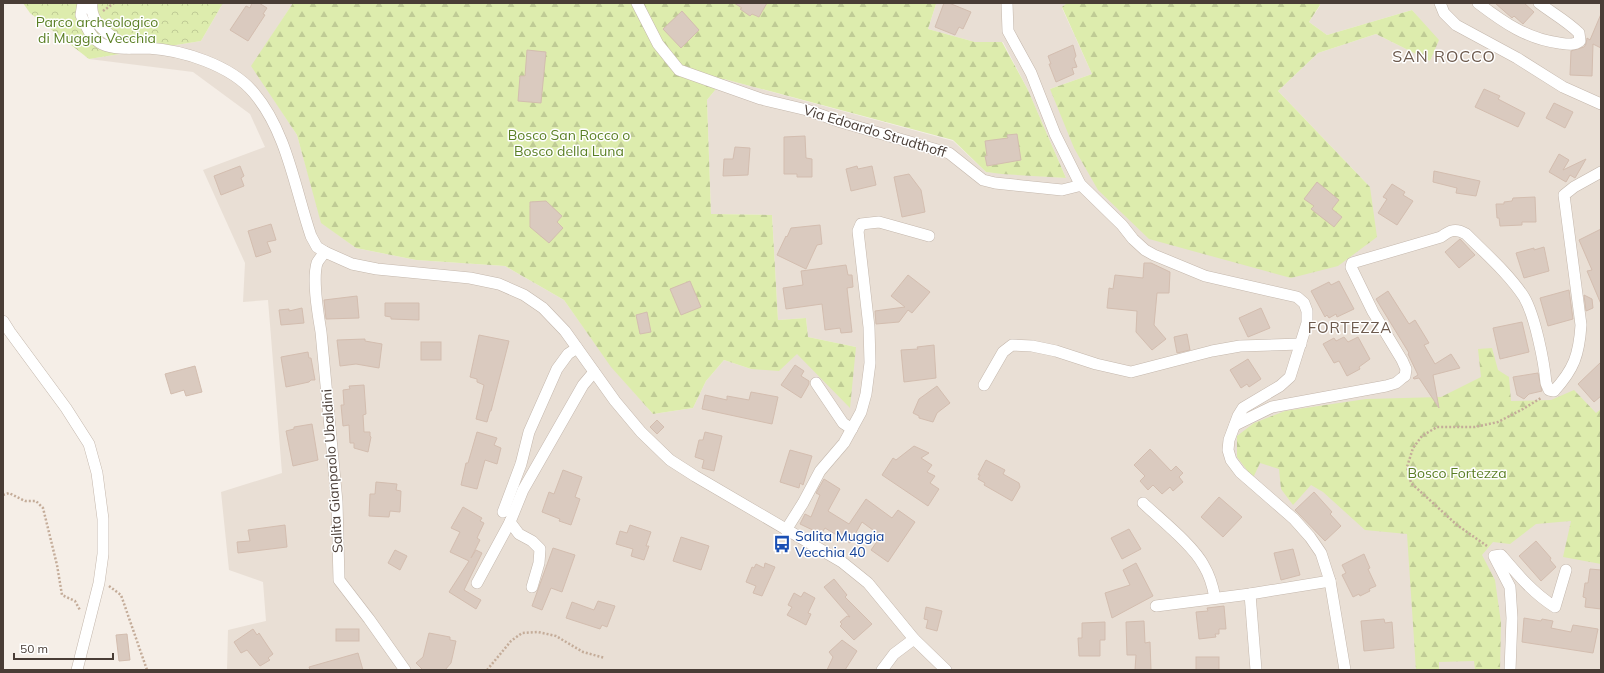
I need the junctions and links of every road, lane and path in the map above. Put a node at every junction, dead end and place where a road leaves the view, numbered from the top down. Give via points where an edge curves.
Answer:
1 (83, 3) edge
2 (92, 3) edge
3 (114, 3) edge
4 (637, 3) edge
5 (1007, 3) edge
6 (1440, 3) edge
7 (1478, 3) edge
8 (1539, 3) edge
9 (103, 11) dead end
10 (129, 48) junction
11 (1601, 104) edge
12 (1601, 172) edge
13 (1080, 184) junction
14 (929, 236) dead end
15 (324, 252) junction
16 (3, 320) edge
17 (1301, 344) junction
18 (577, 348) junction
19 (594, 372) junction
20 (816, 383) dead end
21 (984, 385) dead end
22 (1554, 391) junction
23 (1236, 425) junction
24 (852, 429) junction
25 (3, 495) edge
26 (1143, 502) dead end
27 (503, 512) dead end
28 (510, 522) junction
29 (786, 530) junction
30 (1502, 555) junction
31 (1566, 570) dead end
32 (1330, 581) junction
33 (100, 582) junction
34 (477, 583) dead end
35 (532, 588) dead end
36 (1250, 594) junction
37 (1215, 598) junction
38 (1156, 606) dead end
39 (89, 626) junction
40 (914, 639) junction
41 (605, 658) dead end
42 (77, 670) edge
43 (147, 670) edge
44 (405, 670) edge
45 (487, 670) edge
46 (882, 670) edge
47 (946, 670) edge
48 (1256, 670) edge
49 (1346, 670) edge
50 (1510, 670) edge

1 - 10 street via 81,16 96,40 114,47
2 - 10 street via 91,8 96,22
3 - 9 path
4 - 13 street, Via Edoardo Strudthoff via 658,44 679,70 761,98 941,150 949,153 983,180 1062,190
5 - 13 street via 1008,31 1031,73 1055,134
6 - 11 street via 1444,13 1456,25 1563,86
7 - 8 street via 1530,37 1570,45 1580,41 1579,33 1573,27
10 - 15 street via 169,51 201,59 234,76 254,92 269,114 283,145 311,236
12 - 22 street via 1564,195 1581,325 1575,360 1568,375
13 - 17 street via 1133,239 1154,255 1205,276 1297,297 1304,303 1307,311
14 - 24 street via 879,222 861,224 858,231 869,327 870,363 866,394 861,412
15 - 18 street via 352,264 377,269 470,278 500,284 524,295 543,308 566,331
15 - 44 street, Salita Gianpaolo Ubaldini via 318,262 316,274 317,307 337,502 339,580
16 - 33 street via 89,444 97,473 103,519
17 - 21 street via 1240,346 1131,372 1056,351 1012,345 1003,352
17 - 23 street via 1290,377 1280,386 1243,408
18 - 19 street
18 - 27 street via 568,354 557,369 529,432 521,464
19 - 28 street via 583,385 523,490
19 - 29 street via 641,432 670,460
20 - 24 street via 843,423
22 - 23 street via 1549,390 1546,383 1532,315 1524,298 1466,234 1460,230 1453,230 1441,237 1352,263 1351,267 1373,312 1402,360 1406,369 1405,376 1396,383 1386,386 1272,406
22 - 30 path via 1498,422 1474,426 1437,427 1422,436 1413,448 1407,467 1411,483 1457,525
23 - 32 street via 1229,440 1231,460 1240,472 1294,519 1310,537 1321,553
24 - 29 street via 844,443 820,471
25 - 39 path via 9,493 25,501 36,501 43,508 62,595 75,601
26 - 37 street via 1204,564
28 - 34 street
28 - 35 street via 519,534 540,549
29 - 40 street via 842,562 868,583
30 - 31 street via 1527,585 1555,607
30 - 50 street via 1494,556 1510,587
32 - 36 street
32 - 49 street
33 - 39 street
33 - 43 path via 112,587 121,595
36 - 37 street
36 - 48 street
37 - 38 street
39 - 42 street
40 - 46 street via 894,654
40 - 47 street
41 - 45 path via 583,652 556,636 538,632 522,633 511,641

